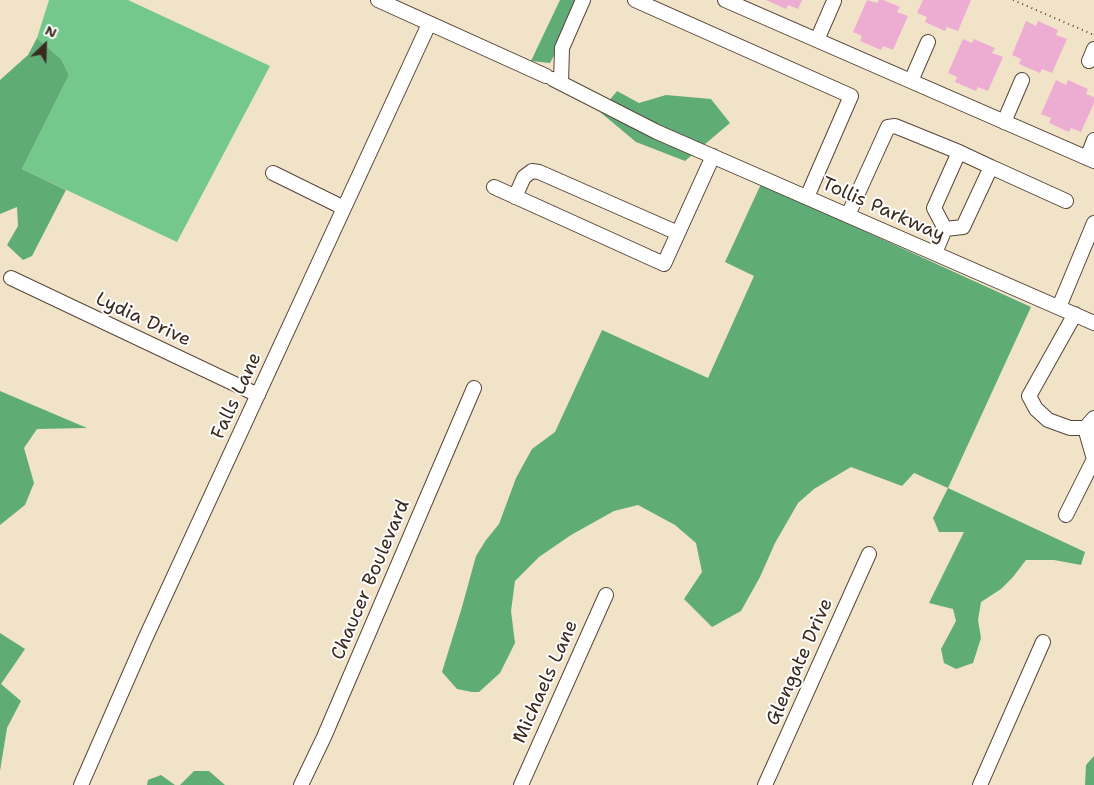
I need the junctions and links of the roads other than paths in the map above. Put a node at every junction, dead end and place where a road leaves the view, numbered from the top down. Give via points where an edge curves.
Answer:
1 (378, 0) edge
2 (582, 0) edge
3 (635, 0) edge
4 (726, 0) edge
5 (834, 1) edge
6 (429, 24) junction
7 (816, 40) junction
8 (928, 42) dead end
9 (553, 79) junction
10 (1022, 80) dead end
11 (911, 81) junction
12 (1004, 122) junction
13 (1094, 140) edge
14 (959, 152) junction
15 (713, 156) junction
16 (1090, 160) edge
17 (991, 167) junction
18 (273, 173) dead end
19 (494, 187) dead end
20 (515, 197) junction
21 (807, 197) junction
22 (1066, 201) dead end
23 (344, 208) junction
24 (848, 215) junction
25 (1094, 223) edge
26 (946, 229) junction
27 (678, 234) junction
28 (935, 253) junction
29 (11, 278) dead end
30 (1059, 307) junction
31 (1075, 314) junction
32 (1094, 323) edge
33 (474, 388) dead end
34 (258, 395) junction
35 (1091, 426) edge
36 (1066, 515) dead end
37 (869, 554) dead end
38 (606, 595) dead end
39 (1043, 642) dead end
40 (81, 785) edge
41 (301, 785) edge
42 (520, 785) edge
43 (766, 785) edge
44 (980, 785) edge

1 - 6 street, Tollis Parkway
2 - 9 street
3 - 21 street via 851,96
4 - 7 street
5 - 7 street
6 - 9 street, Tollis Parkway
6 - 23 street, Falls Lane
7 - 11 street
8 - 11 street
9 - 15 street, Tollis Parkway via 657,132
10 - 12 street
11 - 12 street
12 - 16 street
13 - 16 street
14 - 17 street
14 - 24 street via 895,126 888,127
14 - 26 street via 934,208
15 - 21 street, Tollis Parkway
15 - 27 street
17 - 22 street
17 - 26 street via 963,227
18 - 23 street
19 - 20 street
20 - 27 street via 524,177 532,171 539,172
20 - 27 street via 664,264
21 - 24 street, Tollis Parkway
23 - 34 street, Falls Lane
24 - 28 street, Tollis Parkway
25 - 30 street
26 - 28 street
28 - 30 street, Tollis Parkway
29 - 34 street, Lydia Drive
30 - 31 street, Tollis Parkway
31 - 32 street, Tollis Parkway
31 - 35 street via 1029,396 1036,409 1048,420 1070,428
33 - 41 street, Chaucer Boulevard
34 - 40 street, Falls Lane
35 - 36 street via 1094,459
37 - 43 street, Glengate Drive
38 - 42 street, Michaels Lane
39 - 44 street

